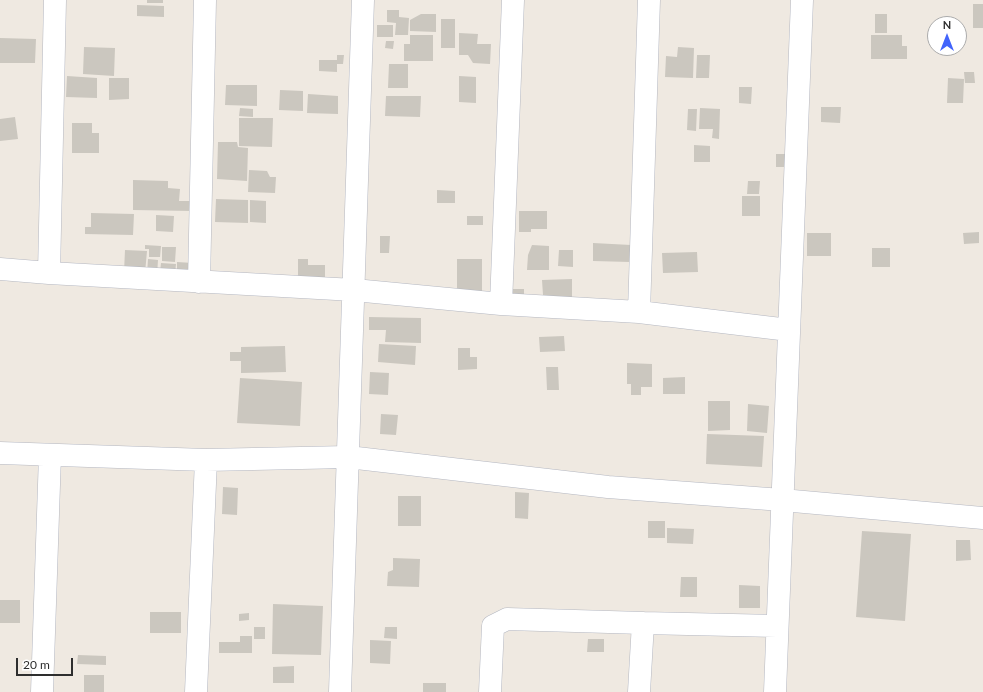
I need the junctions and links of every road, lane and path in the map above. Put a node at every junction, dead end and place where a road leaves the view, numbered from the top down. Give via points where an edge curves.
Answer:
1 (55, 0) edge
2 (205, 0) edge
3 (363, 0) edge
4 (513, 0) edge
5 (649, 0) edge
6 (802, 0) edge
7 (0, 269) edge
8 (48, 273) junction
9 (199, 282) junction
10 (354, 290) junction
11 (501, 304) junction
12 (639, 312) junction
13 (789, 330) junction
14 (0, 453) edge
15 (50, 455) junction
16 (348, 457) junction
17 (206, 460) junction
18 (782, 500) junction
19 (983, 518) edge
20 (643, 623) junction
21 (777, 626) junction
22 (42, 692) edge
23 (196, 692) edge
24 (340, 692) edge
25 (490, 692) edge
26 (639, 692) edge
27 (775, 692) edge

1 - 8 street
2 - 9 street
3 - 10 street
4 - 11 street
5 - 12 street
6 - 13 street
7 - 8 street
8 - 9 street
9 - 10 street
10 - 11 street
10 - 16 street
11 - 12 street
12 - 13 street
13 - 18 street
14 - 15 street
15 - 17 street
15 - 22 street
16 - 17 street
16 - 18 street via 608,487
16 - 24 street
17 - 23 street
18 - 19 street
18 - 21 street
20 - 21 street
20 - 25 street via 508,619 493,626
20 - 26 street
21 - 27 street

